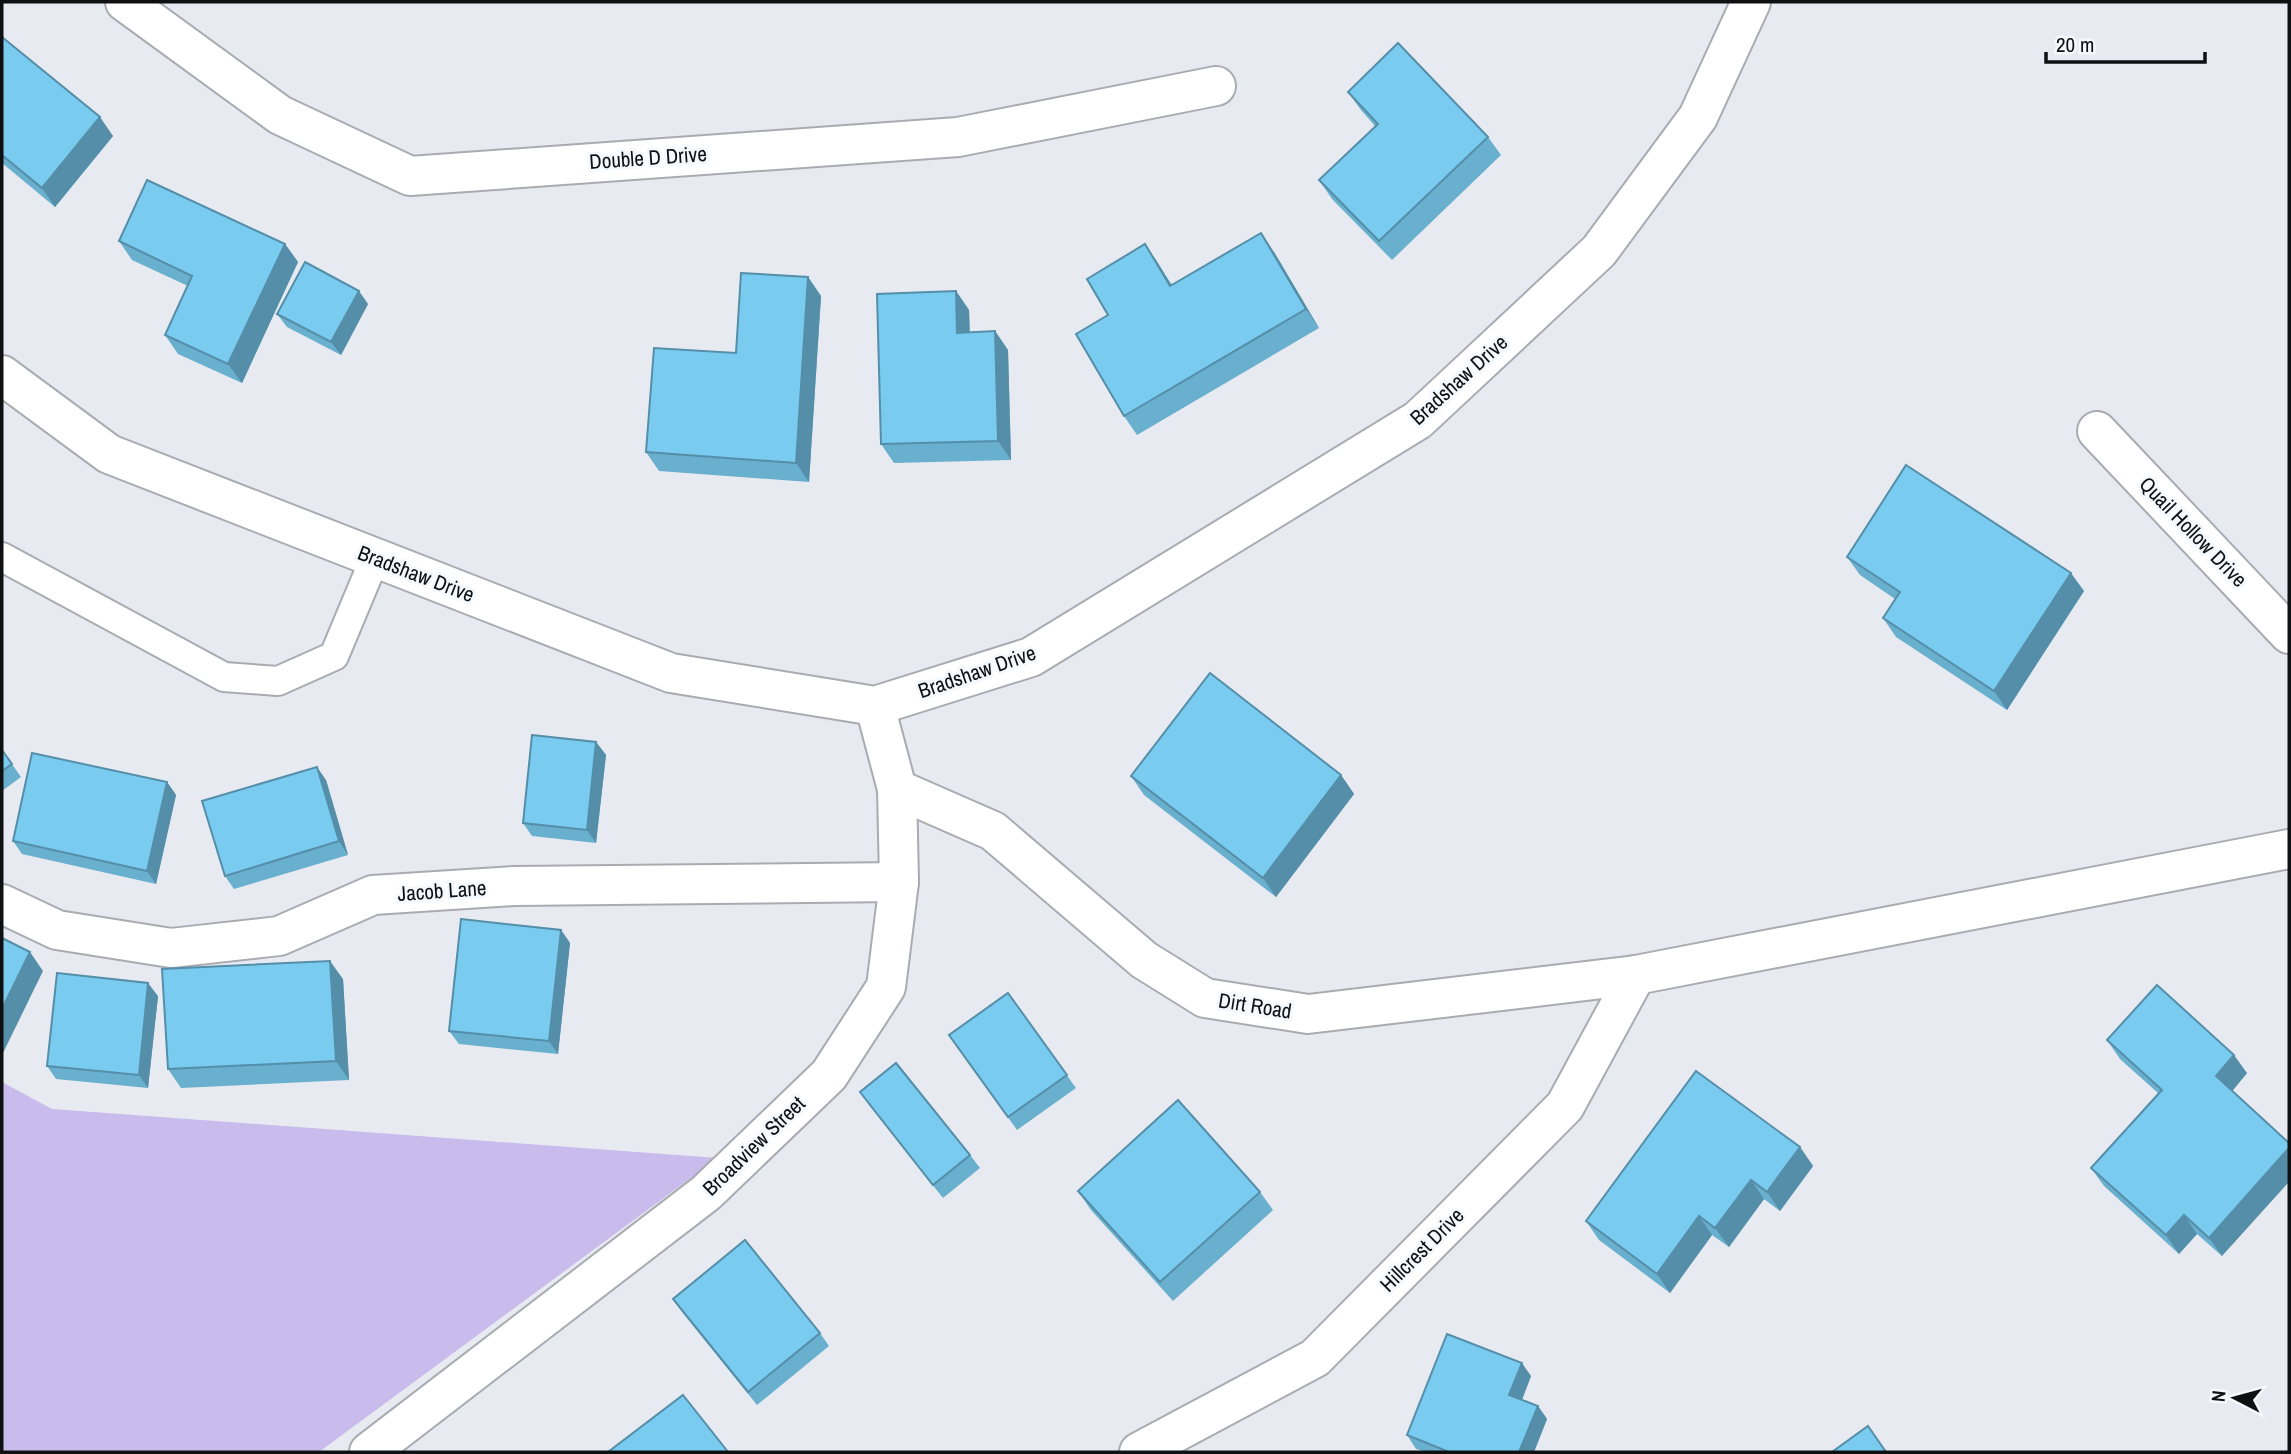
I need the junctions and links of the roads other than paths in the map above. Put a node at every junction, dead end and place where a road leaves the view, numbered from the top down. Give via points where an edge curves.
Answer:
1 (125, 2) edge
2 (1751, 2) edge
3 (1216, 86) dead end
4 (2, 375) edge
5 (2096, 431) dead end
6 (2, 556) edge
7 (375, 558) junction
8 (2289, 634) edge
9 (875, 706) junction
10 (897, 789) junction
11 (2289, 849) edge
12 (899, 882) junction
13 (2, 904) edge
14 (1636, 975) junction
15 (369, 1452) edge
16 (1139, 1452) edge

1 - 3 street, Double D Drive via 280,115 410,176 958,136
2 - 9 street, Bradshaw Drive via 1698,117 1599,251 1418,420 1031,657
4 - 7 street, Bradshaw Drive via 109,454
5 - 8 street, Quail Hollow Drive
6 - 7 lane via 224,677 278,681 334,656
7 - 9 street, Bradshaw Drive via 671,674
9 - 10 street, Broadview Street
10 - 12 street, Broadview Street
10 - 14 street, Dirt Road via 993,831 1144,960 1205,998 1308,1014
11 - 14 street, Dirt Road
12 - 13 street, Jacob Lane via 514,886 373,895 279,936 172,948 57,930
12 - 15 street, Broadview Street via 886,987 829,1074 706,1194
14 - 16 street, Hillcrest Drive via 1565,1106 1315,1358

